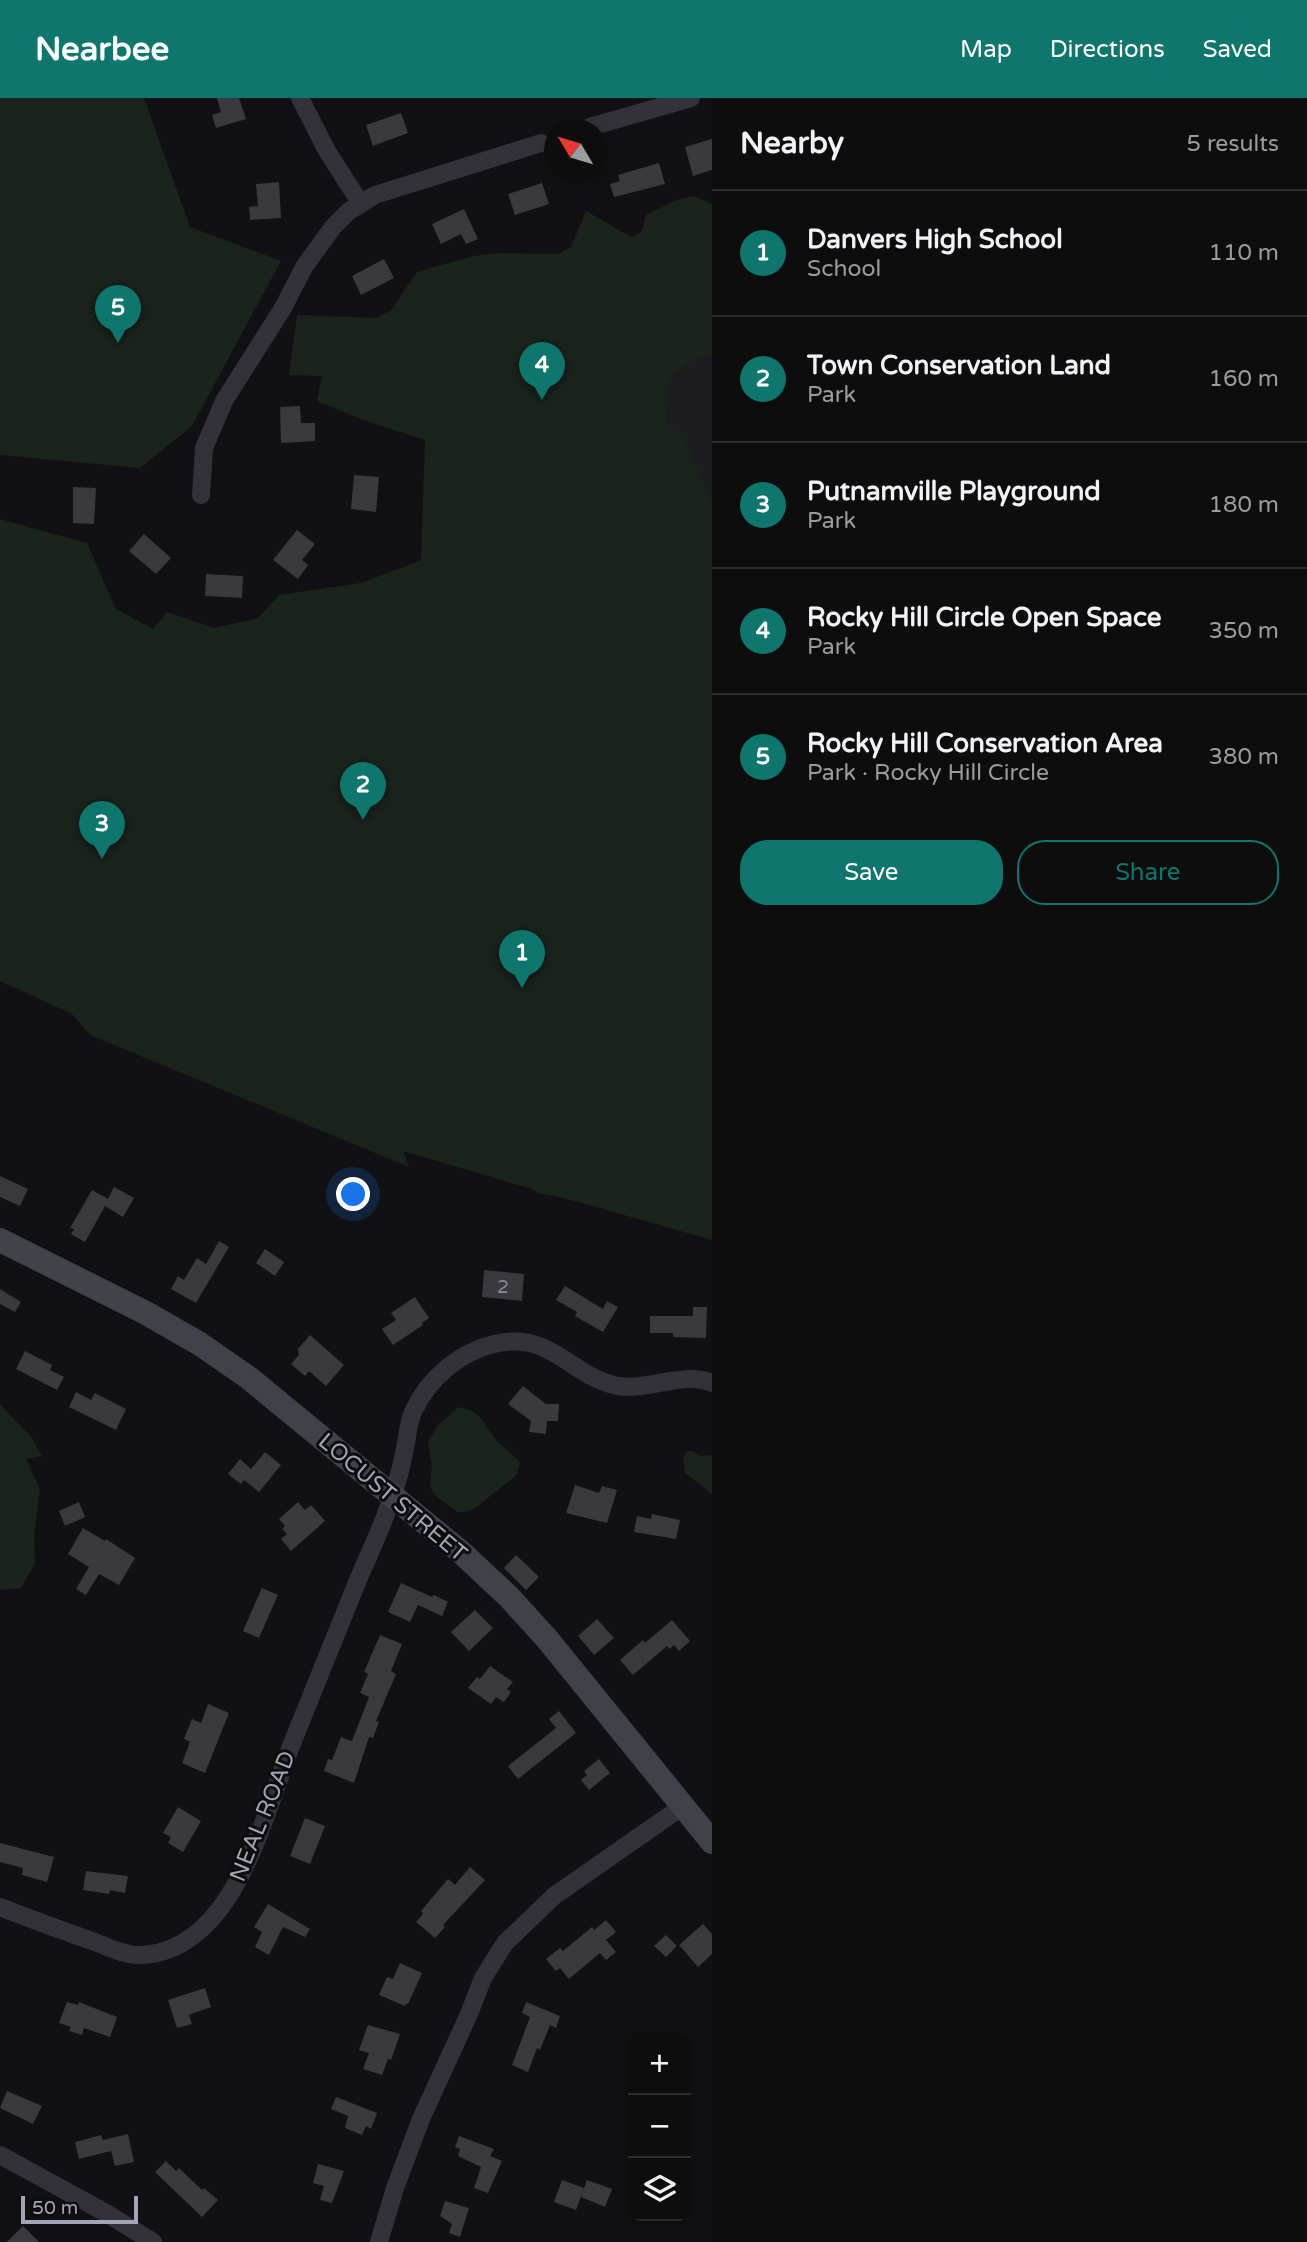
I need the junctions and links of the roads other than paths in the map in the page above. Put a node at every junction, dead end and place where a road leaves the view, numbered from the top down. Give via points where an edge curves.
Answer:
1 (300, 98) edge
2 (691, 98) edge
3 (629, 106) edge
4 (605, 119) edge
5 (541, 143) dead end
6 (361, 204) junction
7 (201, 495) dead end
8 (0, 1240) edge
9 (712, 1383) edge
10 (393, 1496) junction
11 (683, 1806) junction
12 (712, 1842) edge
13 (0, 1907) edge
14 (0, 2155) edge
15 (153, 2242) edge
16 (379, 2242) edge

1 - 6 street
2 - 3 street
3 - 4 street
5 - 6 street via 375,195
6 - 7 street via 319,243 224,401 204,448
8 - 10 main road, LOCUST STREET via 200,1344 249,1378
9 - 10 street, NEAL ROAD via 678,1380 618,1386 536,1345 514,1340 481,1348 451,1364 413,1411
10 - 11 main road, LOCUST STREET via 509,1597
10 - 13 street, NEAL ROAD via 249,1859 210,1921 185,1943 141,1955
11 - 12 main road, LOCUST STREET
11 - 16 street via 555,1896 505,1943 483,1978 421,2119
14 - 15 street

